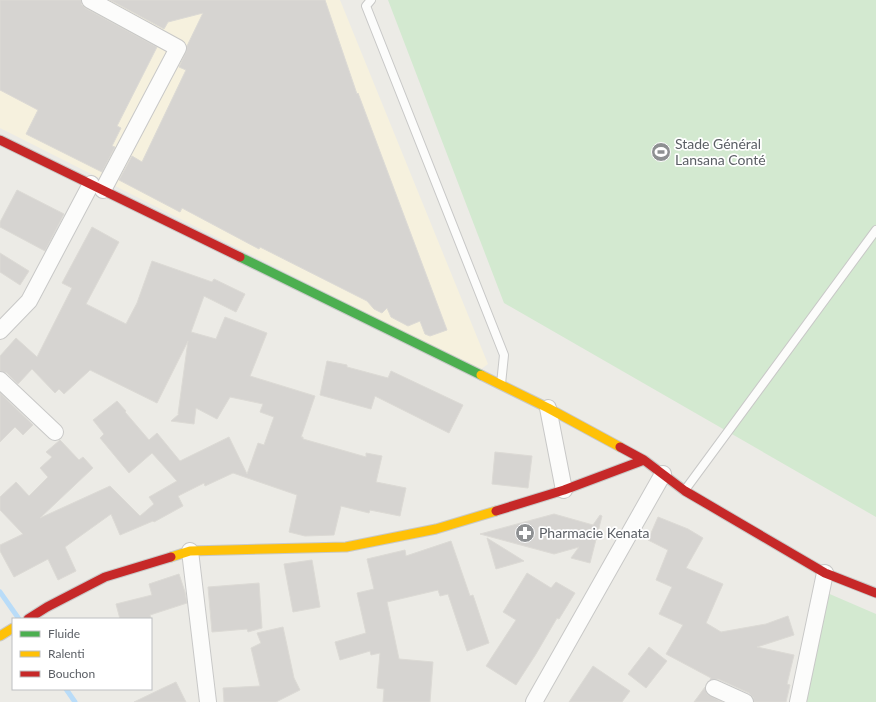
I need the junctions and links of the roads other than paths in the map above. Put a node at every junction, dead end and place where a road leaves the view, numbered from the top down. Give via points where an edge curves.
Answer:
1 (90, 0) edge
2 (367, 2) edge
3 (0, 140) edge
4 (97, 187) junction
5 (876, 230) edge
6 (0, 331) edge
7 (0, 380) edge
8 (501, 384) junction
9 (548, 408) junction
10 (55, 432) dead end
11 (644, 460) junction
12 (663, 474) junction
13 (564, 490) junction
14 (685, 491) junction
15 (190, 551) junction
16 (825, 573) junction
17 (876, 593) edge
18 (30, 618) edge
19 (12, 629) edge
20 (0, 636) edge
21 (714, 688) dead end
22 (208, 702) edge
23 (534, 702) edge
24 (745, 702) edge
25 (798, 702) edge

1 - 4 street via 178,48
2 - 8 lane via 504,355
3 - 4 street
4 - 6 street via 29,301
4 - 8 street
5 - 14 lane
7 - 10 street
8 - 9 street
9 - 11 street
9 - 13 street
11 - 12 street
11 - 13 street
12 - 14 street
12 - 23 street
13 - 15 street via 436,529 346,547
14 - 16 street
15 - 18 street via 105,578
15 - 22 street
16 - 17 street
16 - 25 street
19 - 20 street
21 - 24 street

